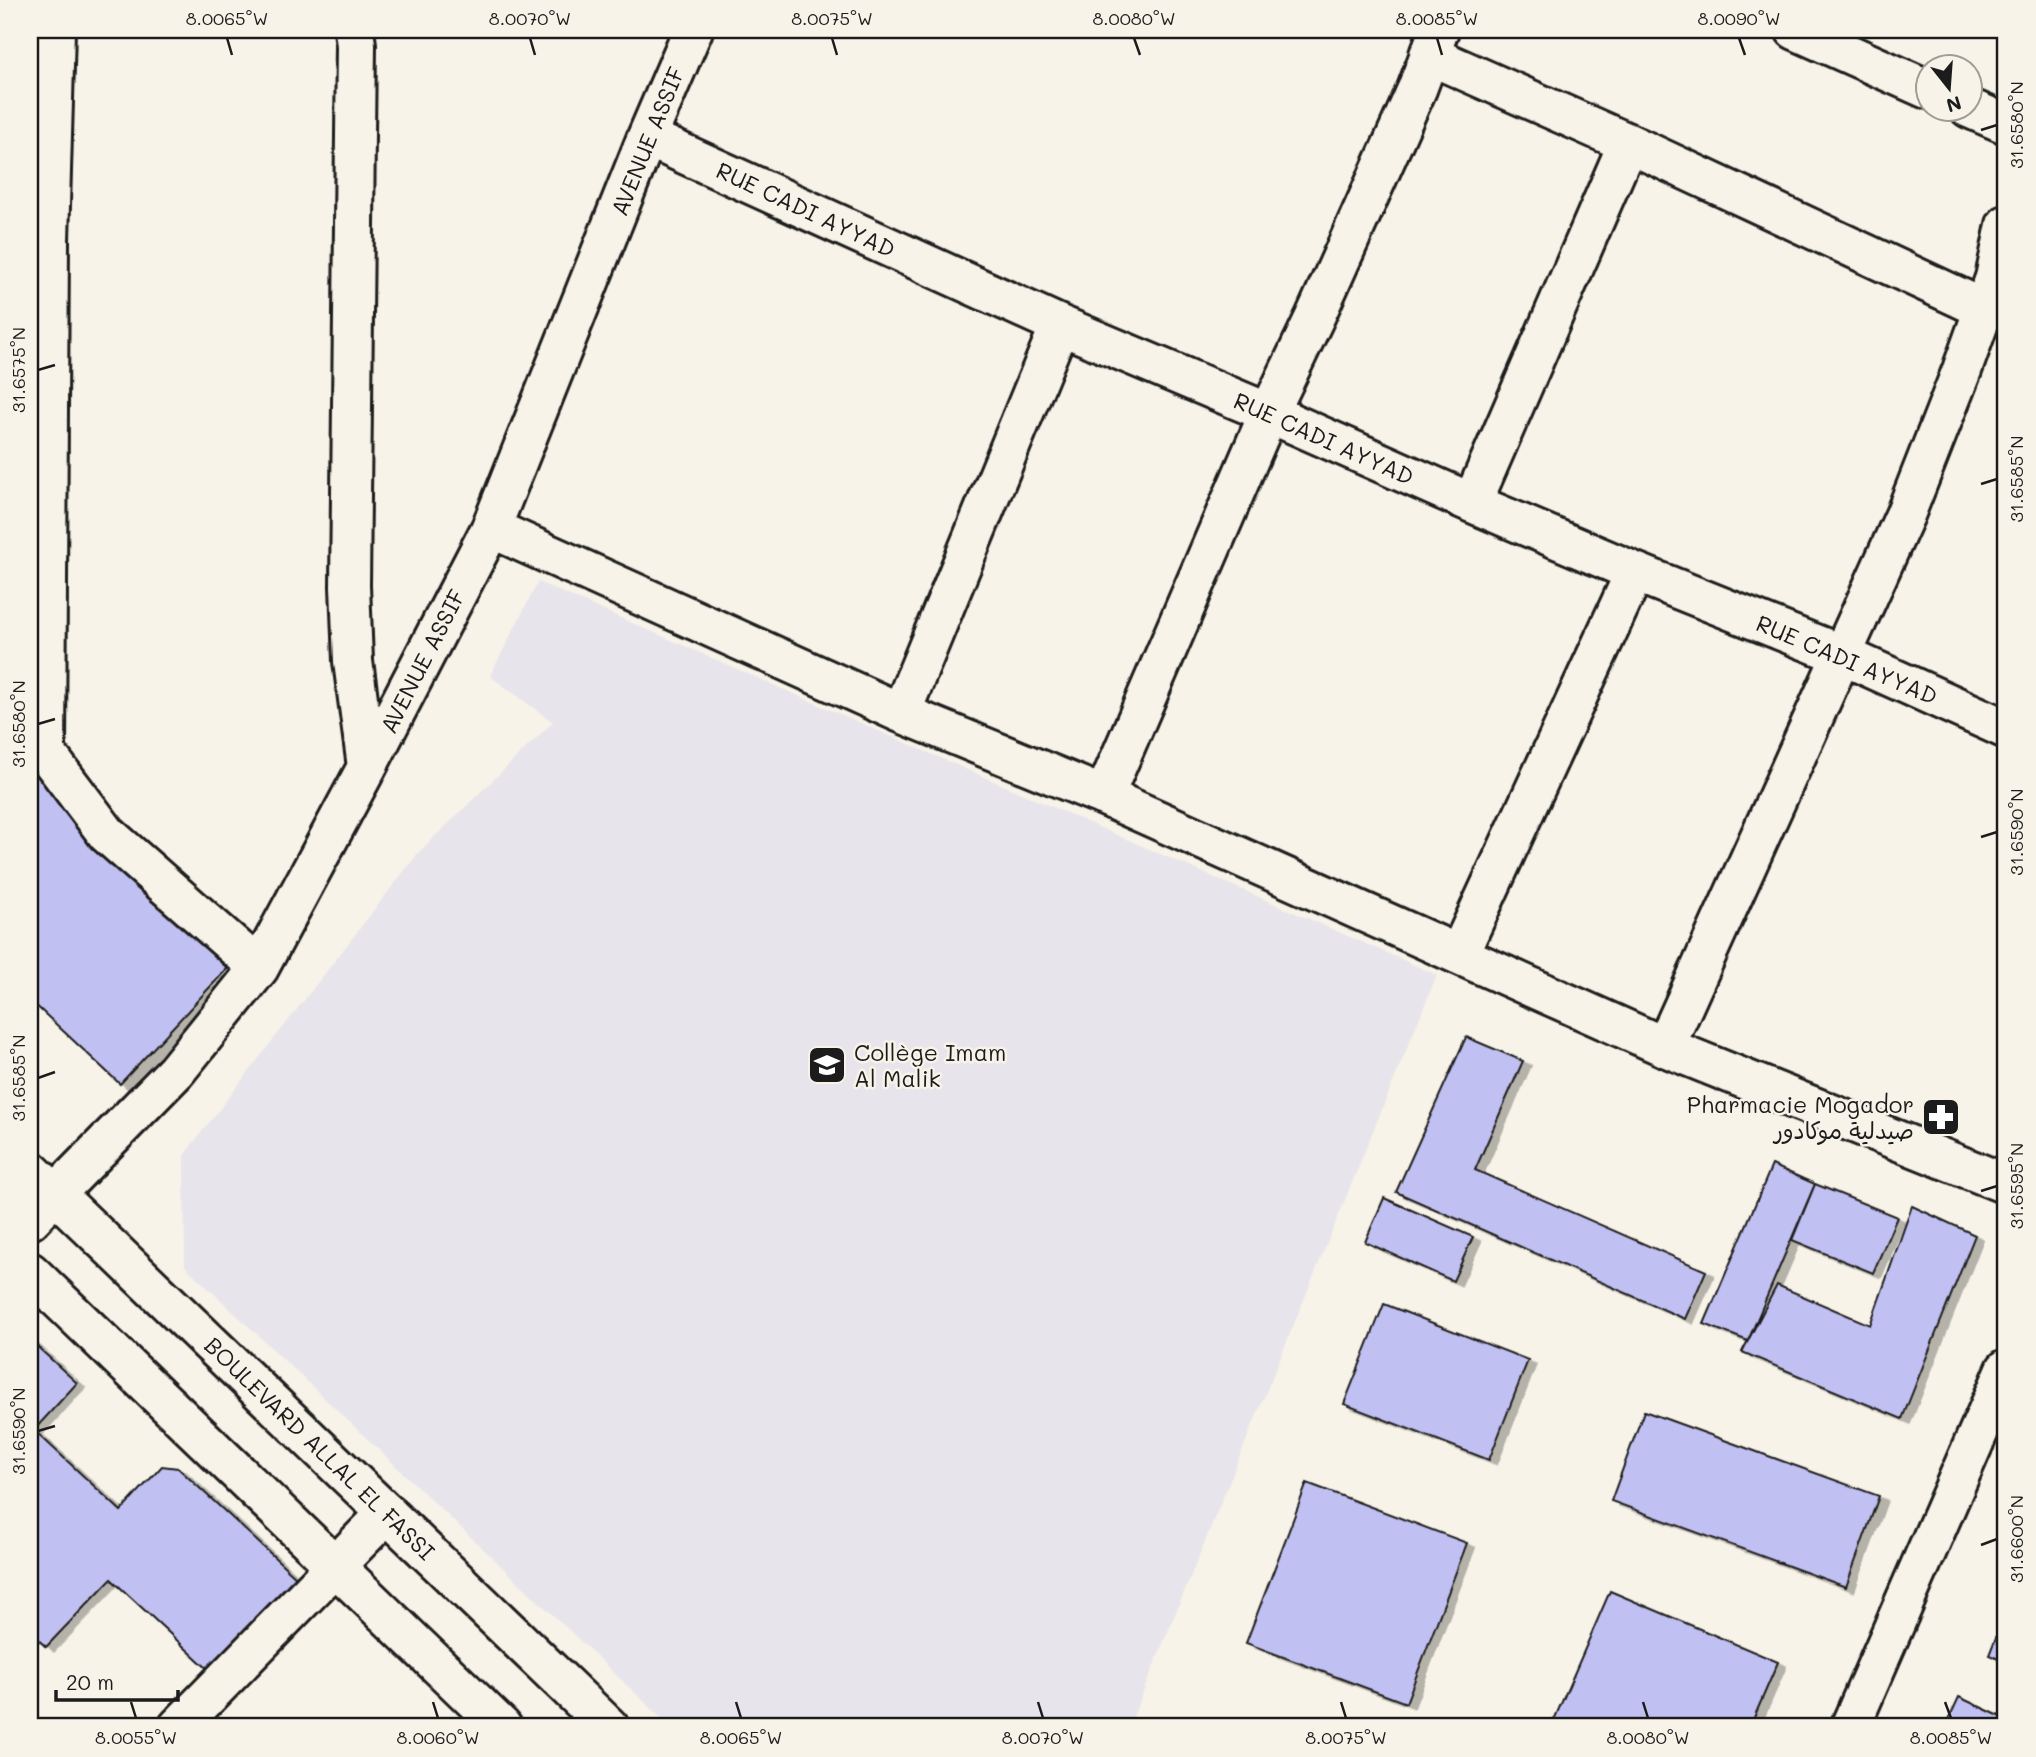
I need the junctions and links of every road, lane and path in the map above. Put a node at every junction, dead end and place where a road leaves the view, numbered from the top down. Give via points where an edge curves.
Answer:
1 (55, 30) edge
2 (354, 30) edge
3 (693, 30) edge
4 (1795, 30) edge
5 (1434, 42) edge
6 (42, 72) edge
7 (1913, 83) edge
8 (1983, 114) edge
9 (2006, 124) edge
10 (647, 137) junction
11 (1628, 143) junction
12 (2006, 225) edge
13 (1984, 309) junction
14 (1060, 325) junction
15 (39, 386) edge
16 (1269, 413) junction
17 (1472, 503) junction
18 (491, 528) junction
19 (1635, 572) junction
20 (1842, 655) junction
21 (901, 713) junction
22 (2006, 729) edge
23 (38, 745) edge
24 (367, 767) junction
25 (1104, 796) junction
26 (1459, 954) junction
27 (260, 968) junction
28 (1665, 1047) junction
29 (2006, 1184) edge
30 (38, 1194) edge
31 (30, 1272) edge
32 (2006, 1369) edge
33 (387, 1513) junction
34 (335, 1566) junction
35 (178, 1727) edge
36 (502, 1727) edge
37 (609, 1727) edge
38 (1850, 1727) edge

1 - 6 street
2 - 24 street via 350,586 353,661
3 - 10 street, AVENUE ASSIF
4 - 7 street
5 - 11 street
5 - 16 street via 1417,89
6 - 15 street via 49,240
8 - 9 street
10 - 14 street, RUE CADI AYYAD
10 - 18 street, AVENUE ASSIF
11 - 13 street
11 - 17 street
12 - 13 street
13 - 20 street via 1905,516
14 - 16 street, RUE CADI AYYAD
14 - 21 street
15 - 23 street
16 - 17 street, RUE CADI AYYAD
16 - 25 street
17 - 19 street, RUE CADI AYYAD
18 - 21 street
18 - 24 street, AVENUE ASSIF
19 - 20 street, RUE CADI AYYAD
19 - 26 street
20 - 22 street, RUE CADI AYYAD
20 - 28 street
21 - 25 street
23 - 27 street via 107,834
24 - 27 street, AVENUE ASSIF
25 - 26 street
26 - 28 street
27 - 30 street, AVENUE ASSIF via 176,1071
28 - 29 street
30 - 33 street, BOULEVARD ALLAL EL FASSI
31 - 34 street
32 - 38 street
33 - 34 street
33 - 37 street, BOULEVARD ALLAL EL FASSI
34 - 35 street
34 - 36 street

